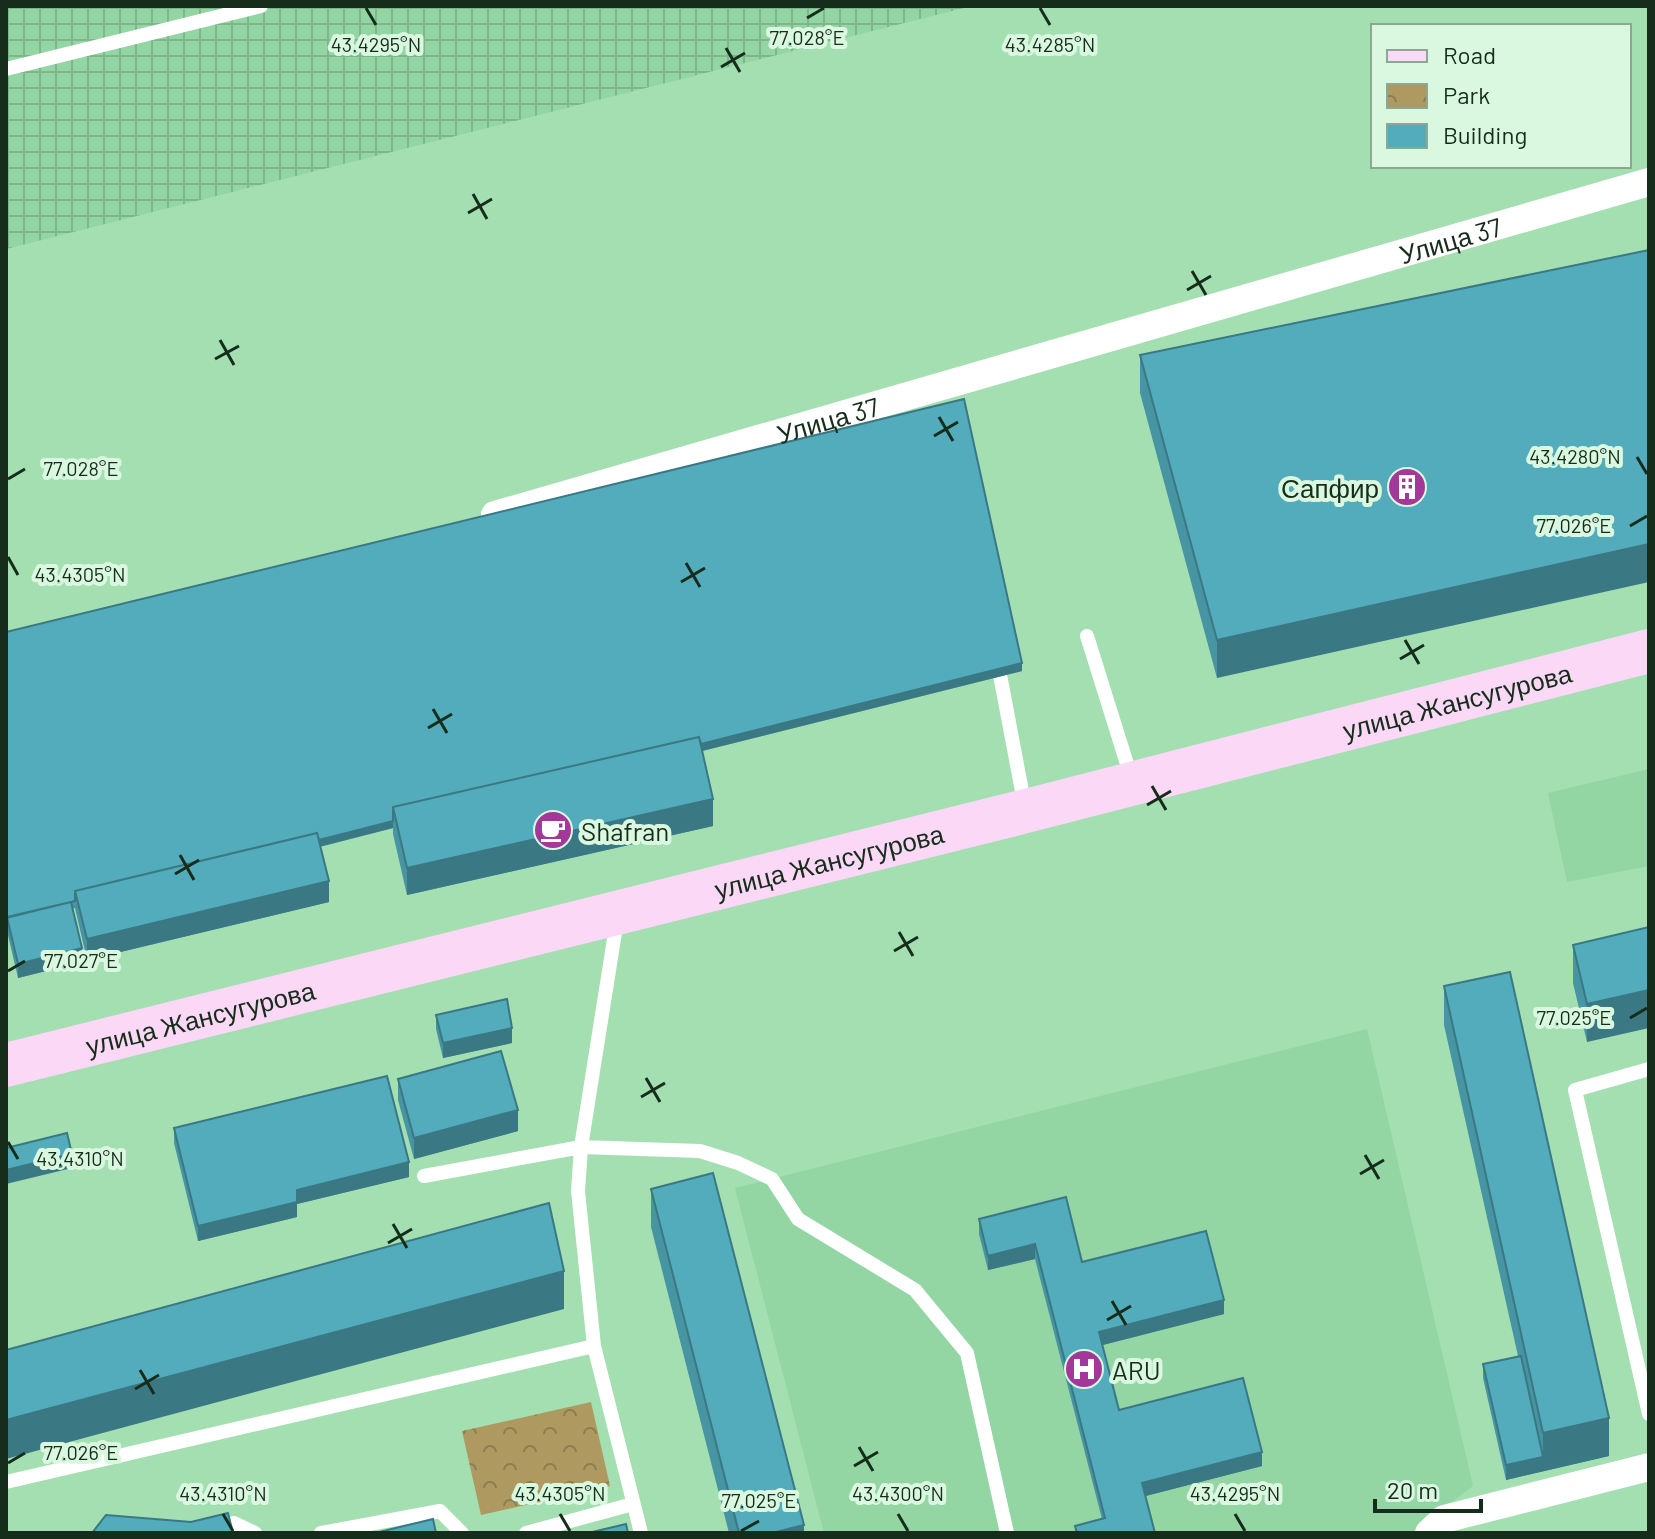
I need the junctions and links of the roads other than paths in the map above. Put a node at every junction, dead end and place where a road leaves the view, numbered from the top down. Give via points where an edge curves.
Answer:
1 (261, 6) edge
2 (238, 9) edge
3 (6, 69) edge
4 (1649, 182) edge
5 (467, 523) edge
6 (1087, 636) dead end
7 (995, 649) edge
8 (1649, 651) edge
9 (1133, 784) junction
10 (1026, 811) junction
11 (618, 912) junction
12 (6, 1065) edge
13 (1649, 1069) edge
14 (581, 1147) junction
15 (424, 1176) dead end
16 (594, 1346) junction
17 (1649, 1414) edge
18 (1649, 1467) edge
19 (6, 1482) edge
20 (633, 1504) junction
21 (192, 1533) edge
22 (255, 1533) edge
23 (321, 1533) edge
24 (462, 1533) edge
25 (526, 1533) edge
26 (641, 1533) edge
27 (1007, 1533) edge
28 (1429, 1533) edge

1 - 2 lane
2 - 3 lane
4 - 5 street, Улица 37
6 - 9 lane
7 - 10 lane
8 - 9 main road, улица Жансугурова
9 - 10 main road, улица Жансугурова
10 - 11 main road, улица Жансугурова
11 - 12 main road, улица Жансугурова
11 - 14 lane
13 - 17 lane via 1575,1090
14 - 15 lane
14 - 16 lane via 578,1191
14 - 27 lane via 700,1151 738,1163 772,1179 798,1219 915,1290 967,1353
16 - 19 lane
16 - 20 lane
18 - 28 street via 1444,1519
20 - 25 lane
20 - 26 lane
21 - 22 lane via 234,1523
23 - 24 lane via 440,1511

